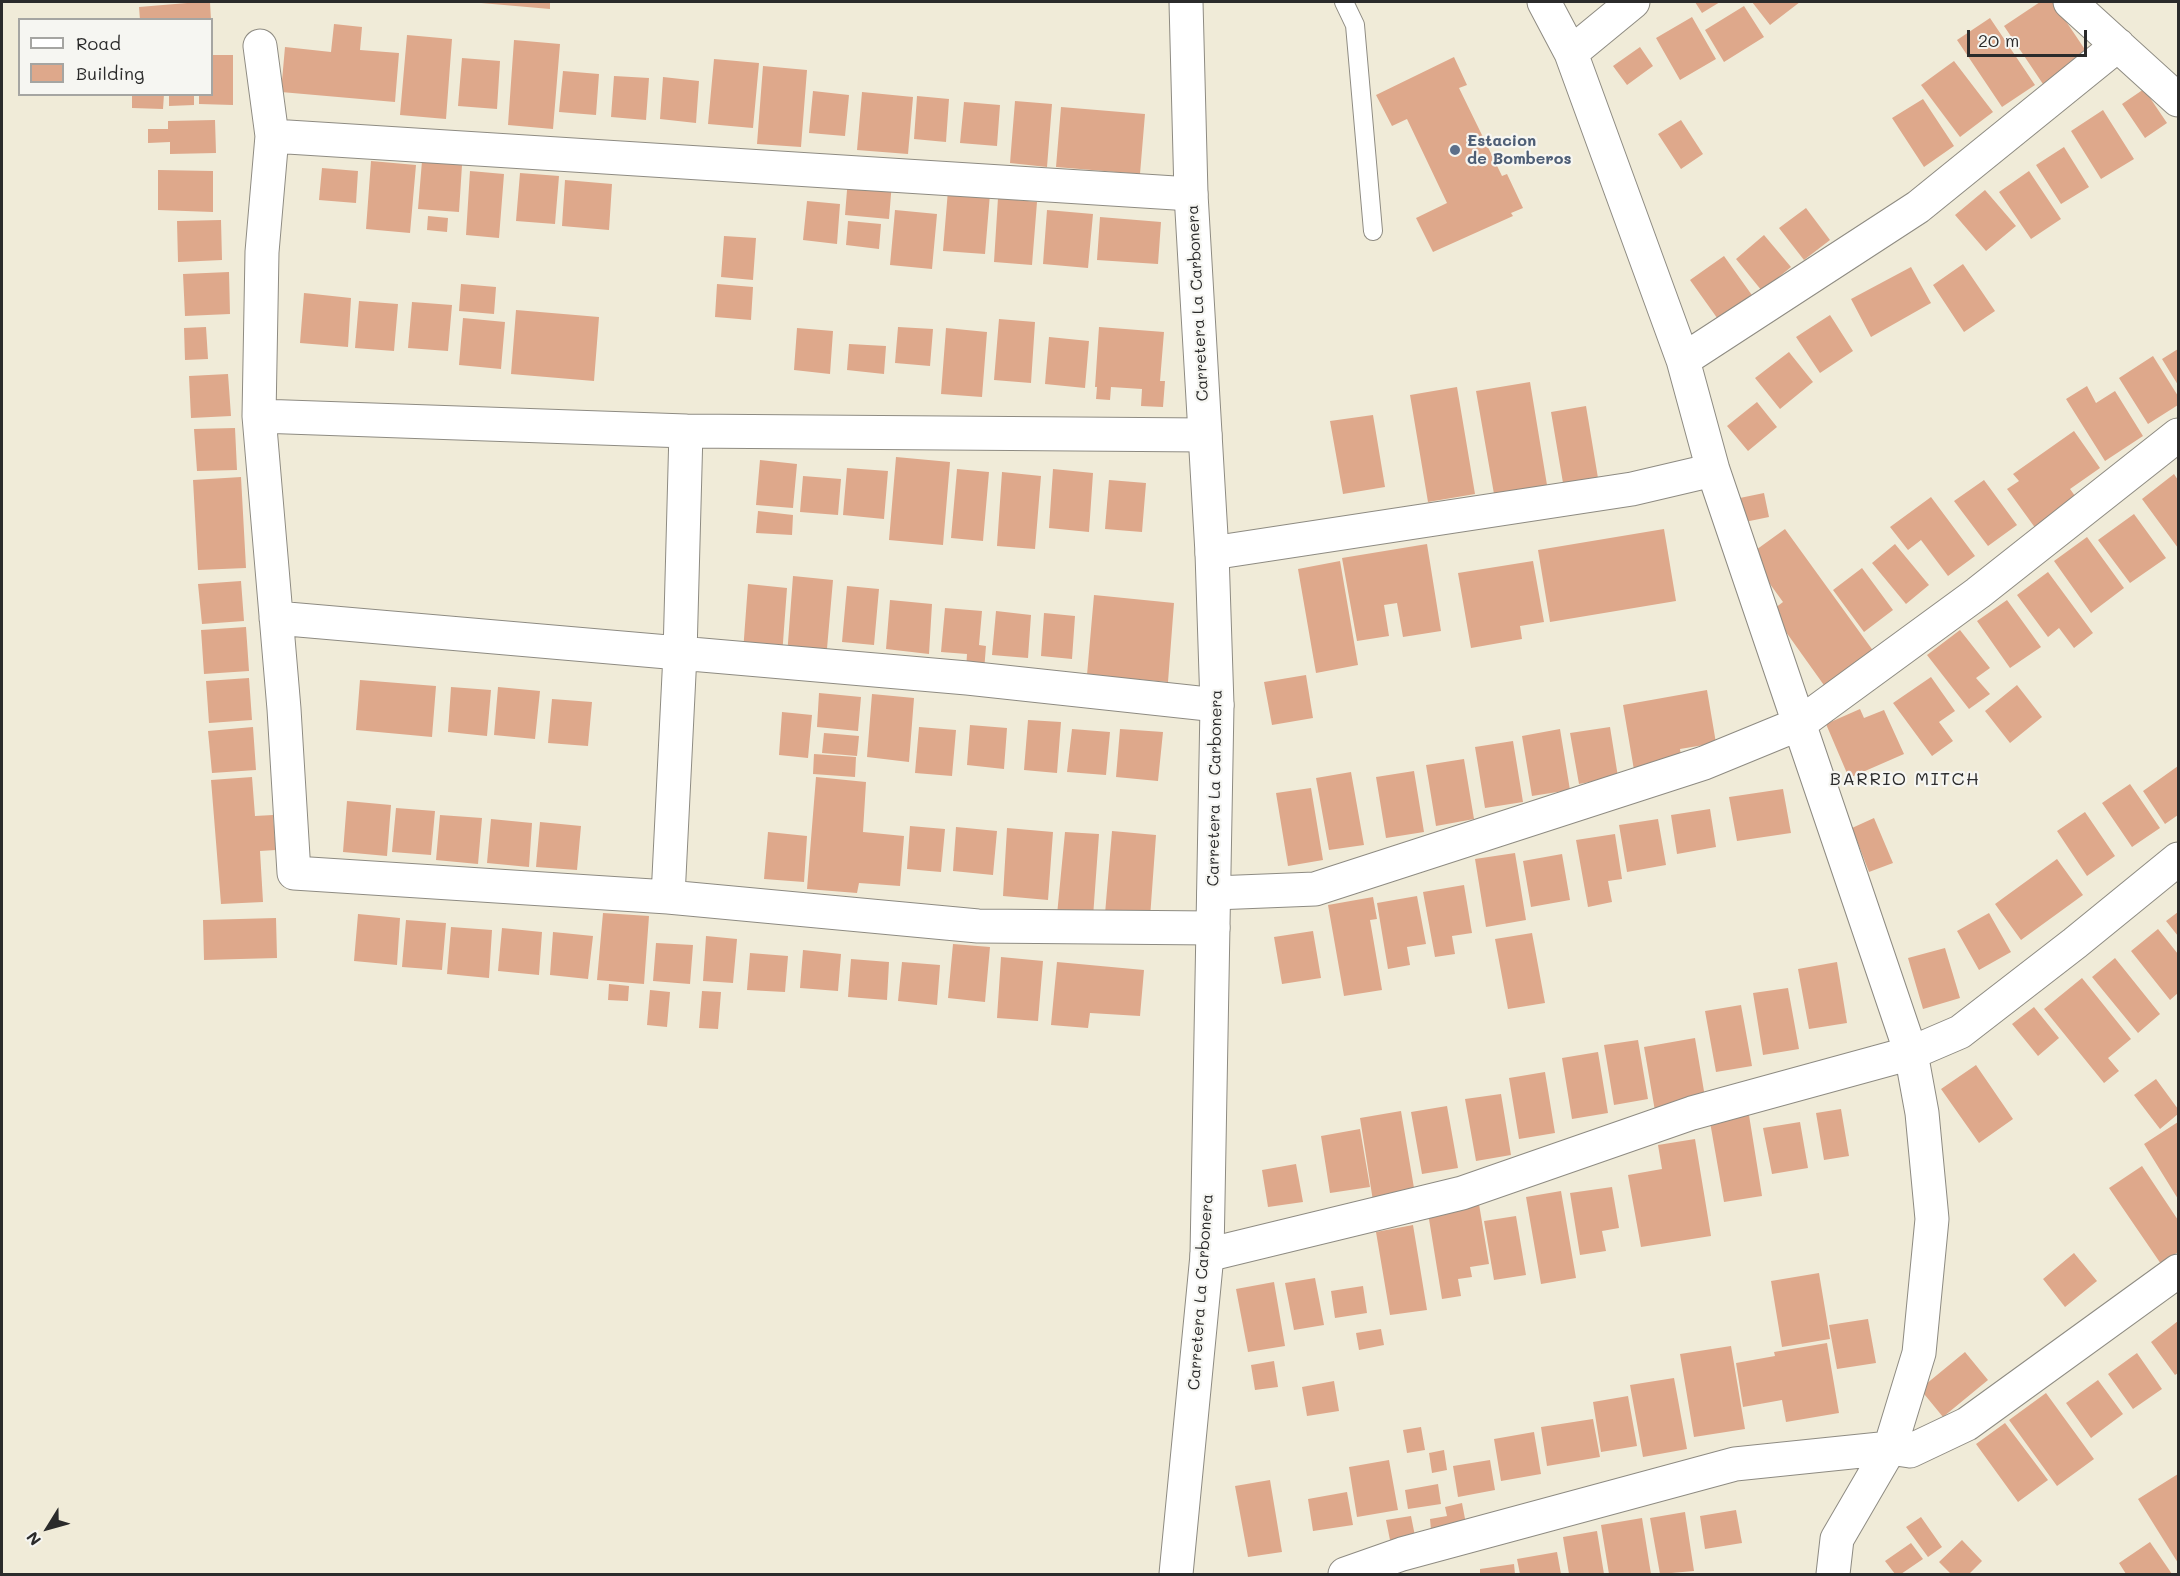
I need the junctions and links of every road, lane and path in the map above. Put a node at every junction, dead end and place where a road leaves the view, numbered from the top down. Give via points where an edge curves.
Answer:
1 (1186, 2) edge
2 (1344, 2) edge
3 (1544, 2) edge
4 (1633, 2) edge
5 (2070, 2) edge
6 (2118, 45) junction
7 (260, 46) dead end
8 (1571, 53) junction
9 (2178, 100) edge
10 (272, 136) junction
11 (1191, 194) junction
12 (1373, 231) dead end
13 (1683, 360) junction
14 (259, 416) junction
15 (686, 431) junction
16 (1205, 435) junction
17 (2178, 435) edge
18 (1713, 470) junction
19 (1212, 553) junction
20 (276, 618) junction
21 (680, 654) junction
22 (1217, 705) junction
23 (1799, 724) junction
24 (2178, 859) edge
25 (1214, 893) junction
26 (668, 897) junction
27 (1213, 928) junction
28 (1911, 1053) junction
29 (1207, 1255) junction
30 (2178, 1271) edge
31 (1890, 1448) junction
32 (1176, 1575) edge
33 (1345, 1575) edge
34 (1833, 1575) edge

1 - 11 street, Carretera La Carbonera
2 - 12 lane via 1355,25
3 - 8 street
4 - 8 street
5 - 6 street
6 - 9 street
6 - 13 street via 1918,207
7 - 10 street
8 - 13 street
10 - 11 street
10 - 14 street via 262,252
11 - 16 street, Carretera La Carbonera
13 - 18 street
14 - 15 street
14 - 20 street
15 - 16 street
15 - 21 street
16 - 19 street, Carretera La Carbonera
17 - 23 street via 1978,593
18 - 19 street via 1632,489
18 - 23 street
19 - 22 street, Carretera La Carbonera
20 - 21 street
20 - 26 street via 294,873
21 - 22 street via 967,678
21 - 26 street
22 - 25 street, Carretera La Carbonera
23 - 25 street via 1704,763 1315,889
23 - 28 street
24 - 28 street via 1960,1032
25 - 27 street, Carretera La Carbonera
26 - 27 street via 978,926
27 - 29 street, Carretera La Carbonera
28 - 29 street via 1692,1113 1462,1193
28 - 31 street via 1922,1113 1932,1219 1918,1353
29 - 32 street, Carretera La Carbonera
30 - 31 street via 1967,1424 1910,1451
31 - 33 street via 1735,1464 1402,1554
31 - 34 street via 1837,1539

